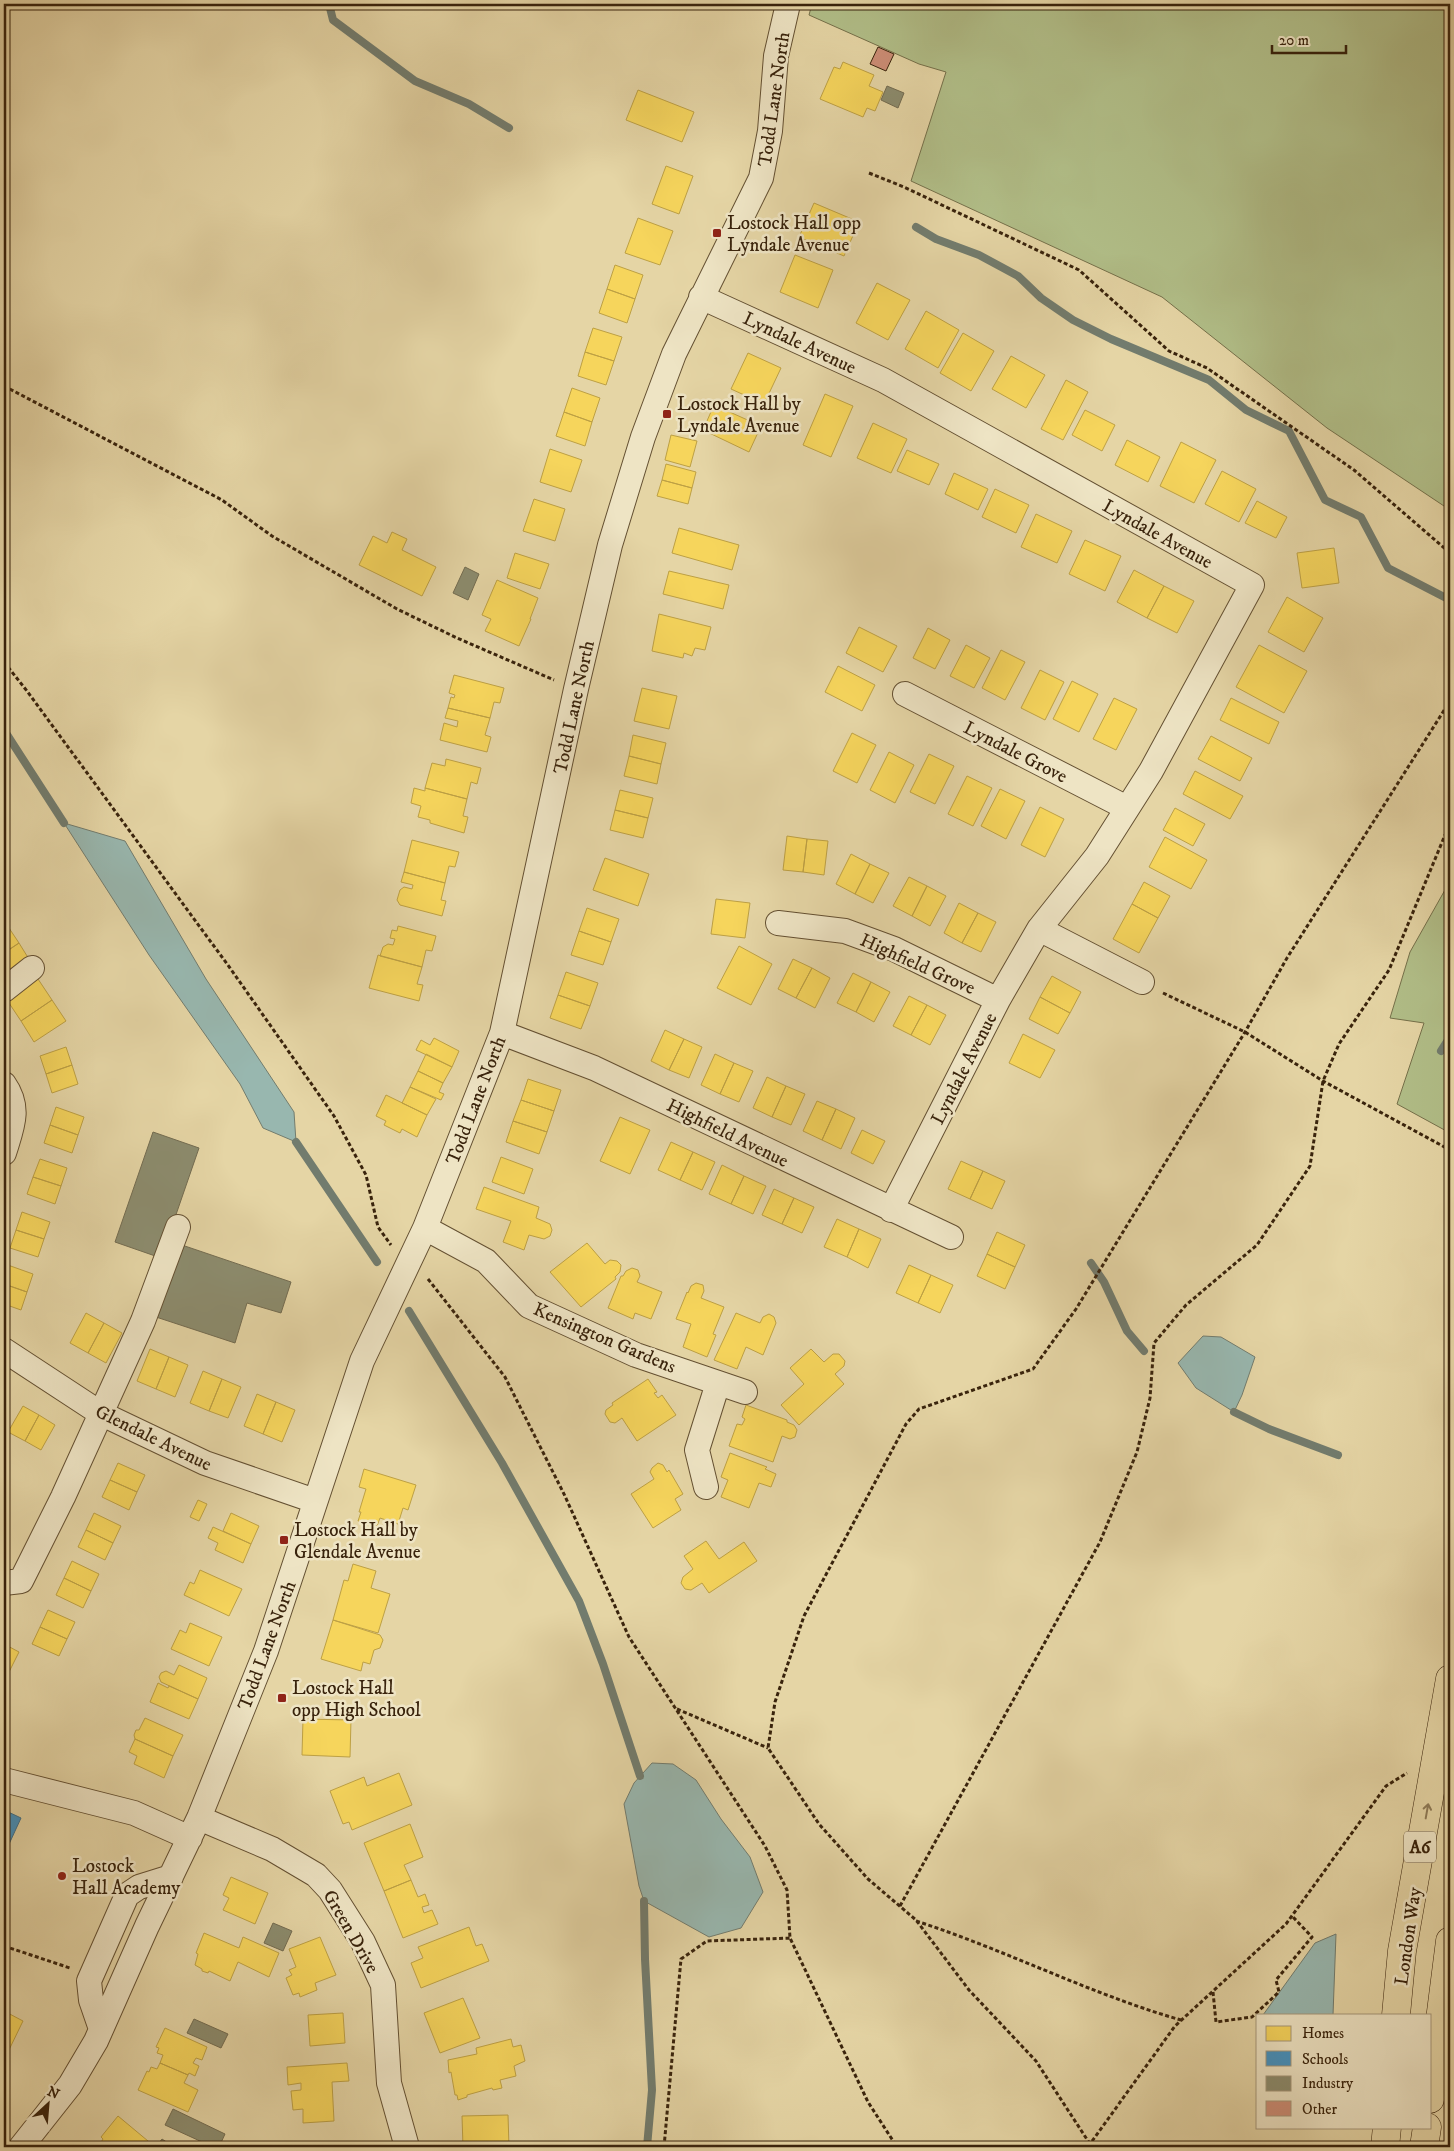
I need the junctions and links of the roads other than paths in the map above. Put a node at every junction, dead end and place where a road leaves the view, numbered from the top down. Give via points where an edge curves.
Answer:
1 (788, 4) edge
2 (702, 297) junction
3 (905, 694) dead end
4 (1127, 808) junction
5 (778, 923) dead end
6 (1038, 929) junction
7 (32, 968) dead end
8 (1142, 982) road end
9 (4, 990) edge
10 (998, 1000) junction
11 (502, 1033) junction
12 (4, 1084) edge
13 (4, 1152) edge
14 (891, 1210) junction
15 (178, 1227) dead end
16 (425, 1228) junction
17 (951, 1237) dead end
18 (4, 1350) edge
19 (718, 1383) junction
20 (745, 1392) dead end
21 (100, 1413) junction
22 (706, 1487) dead end
23 (316, 1501) junction
24 (4, 1582) edge
25 (1450, 1679) edge
26 (4, 1780) edge
27 (195, 1828) junction
28 (171, 1877) junction
29 (1450, 1941) edge
30 (1396, 2014) edge
31 (101, 2029) junction
32 (1432, 2082) edge
33 (1387, 2128) edge
34 (1427, 2128) edge
35 (21, 2147) edge
36 (407, 2147) edge
37 (1385, 2147) edge
38 (1424, 2147) edge

1 - 2 street, Todd Lane North via 776,56 770,131 761,178
2 - 4 street, Lyndale Avenue via 883,380 1252,585 1151,772
2 - 11 street, Todd Lane North via 674,354 643,437 610,545
3 - 4 street, Lyndale Grove
4 - 6 street, Lyndale Avenue via 1097,856
5 - 10 street, Highfield Grove via 853,934 894,949
6 - 8 street
6 - 10 street, Lyndale Avenue
7 - 9 street
10 - 14 street, Lyndale Avenue
11 - 14 street, Highfield Avenue via 594,1068
11 - 16 street, Todd Lane North
12 - 13 street via 11,1094 15,1118
14 - 17 street, Highfield Avenue
15 - 21 street via 143,1321
16 - 19 street, Kensington Gardens via 486,1261 529,1306 636,1355
16 - 23 street, Todd Lane North via 362,1361
18 - 21 street, Glendale Avenue
19 - 20 street, Kensington Gardens
19 - 22 street via 697,1450
21 - 23 street, Glendale Avenue via 204,1463
21 - 24 street via 64,1496 21,1581
23 - 27 street, Todd Lane North via 266,1651
30 -> 25 highway, London Way / A6 via 1402,1951
26 - 27 street, Green Drive
27 - 28 street, Todd Lane North
27 - 36 street, Green Drive via 272,1849 316,1875 345,1912 364,1942 383,1985 389,2083
28 - 31 street, Todd Lane North
28 - 31 street via 139,1887 128,1895 89,1981 91,2000
29 - 32 highway
31 - 35 street, Todd Lane North via 70,2085
33 - 37 highway
34 - 38 highway

